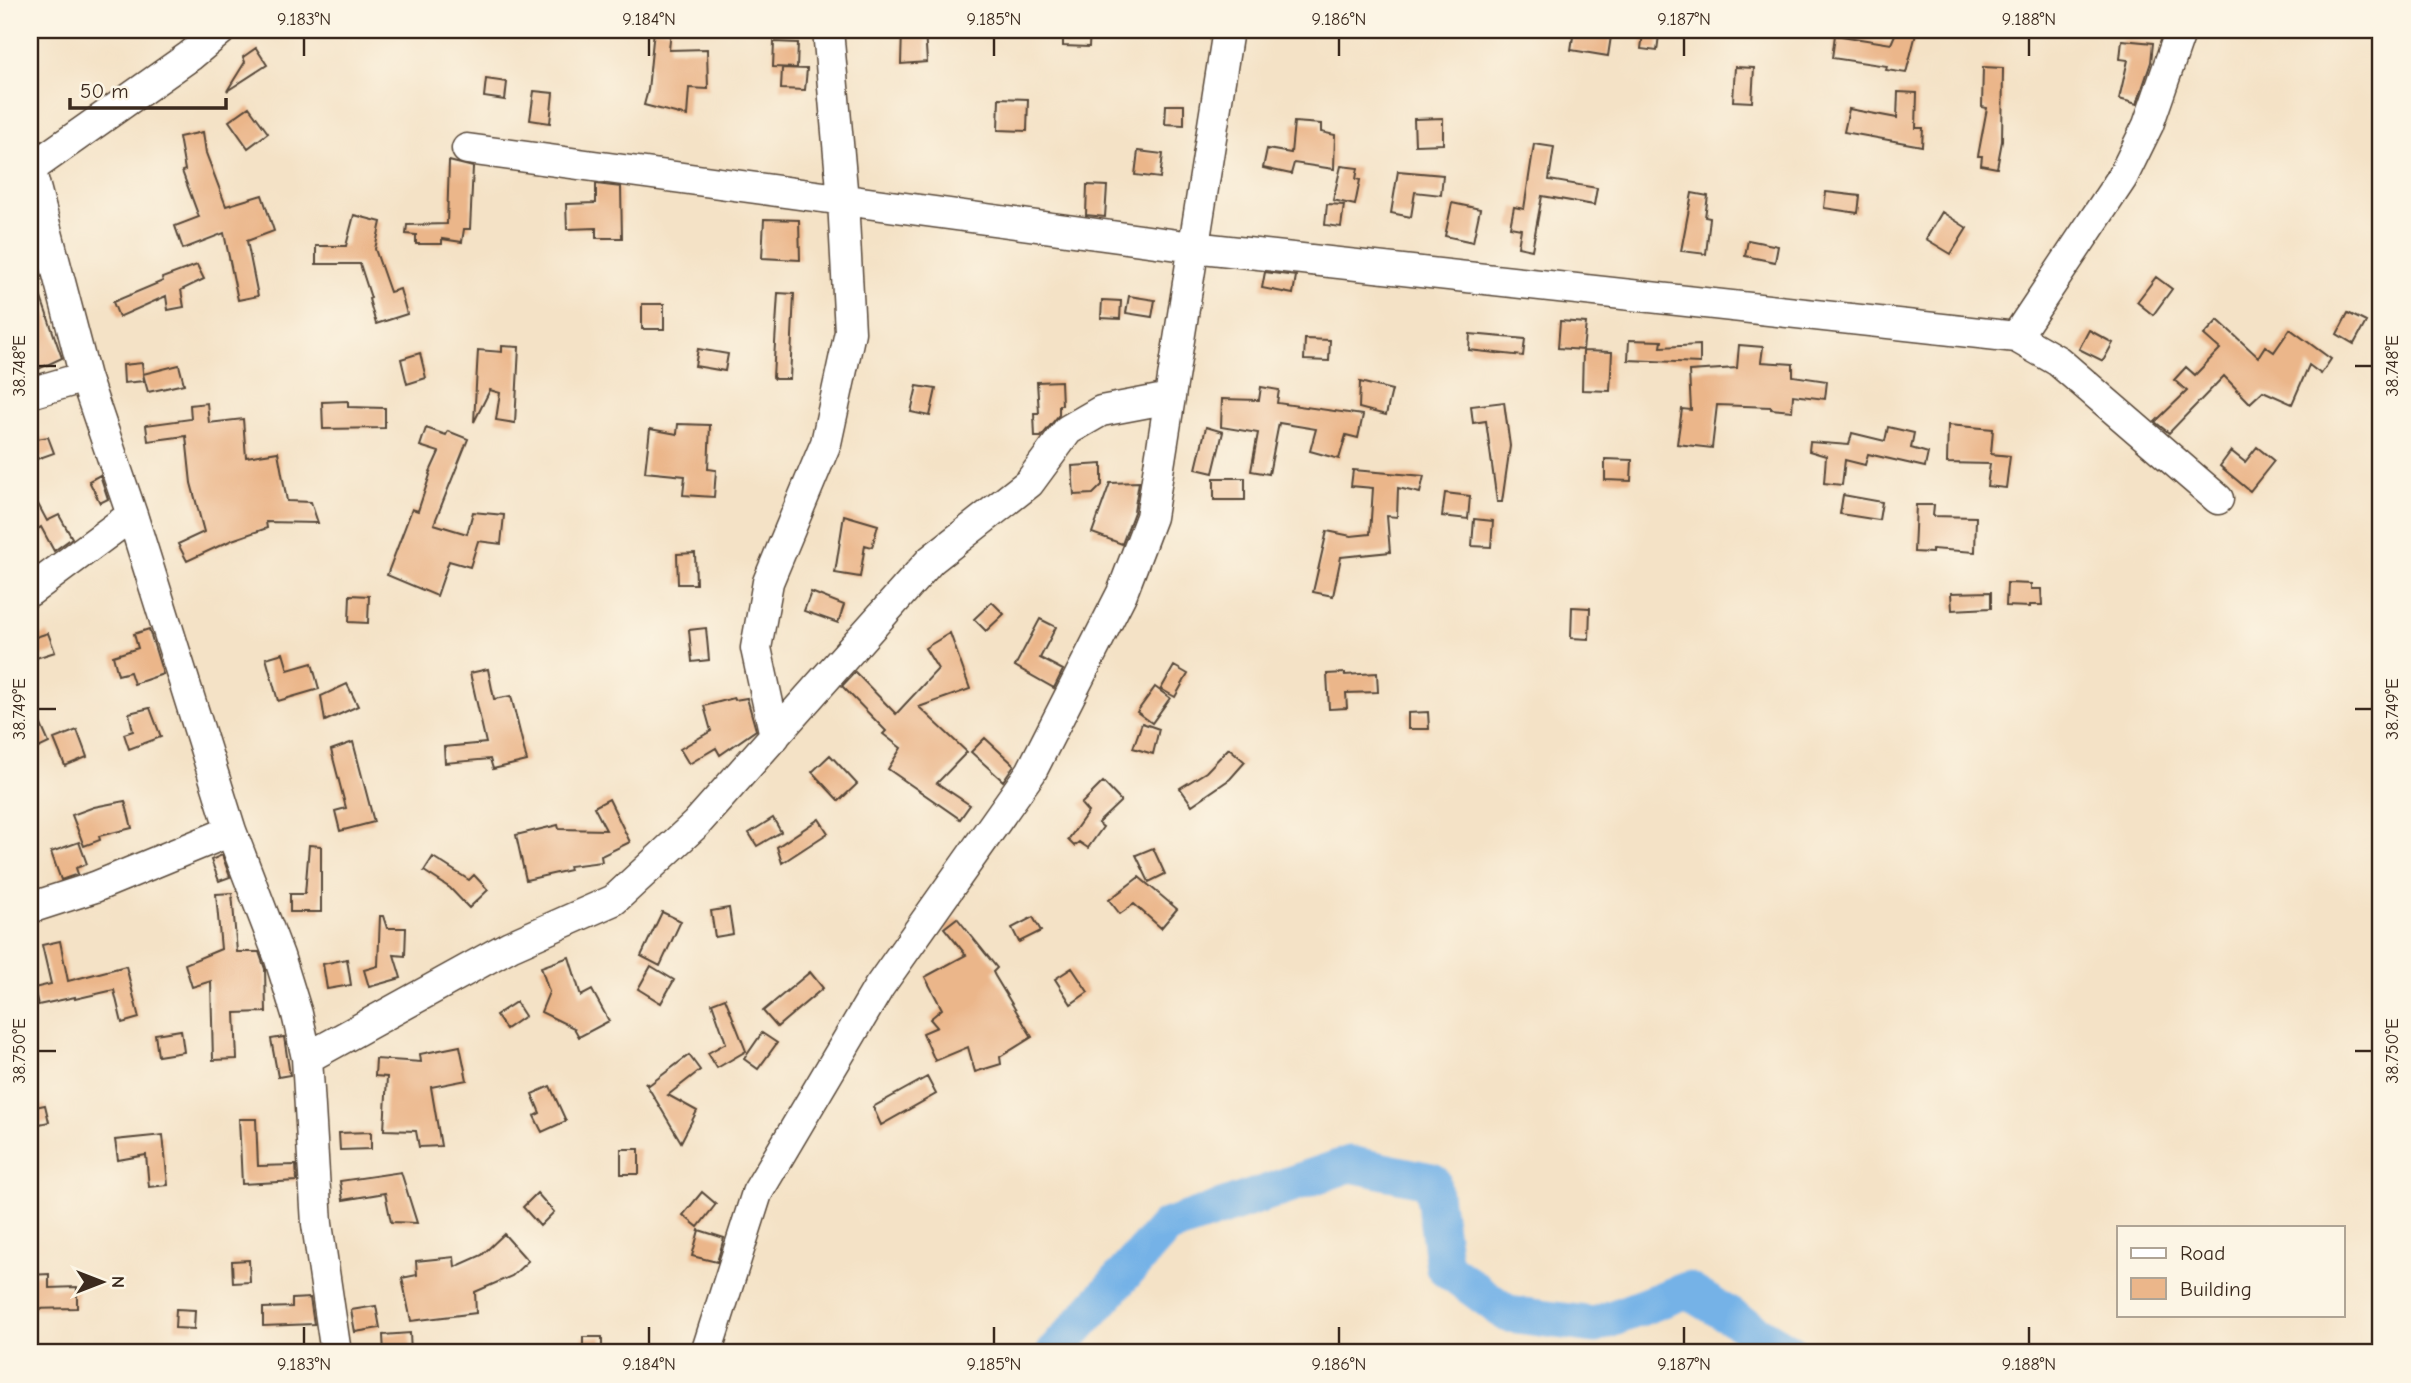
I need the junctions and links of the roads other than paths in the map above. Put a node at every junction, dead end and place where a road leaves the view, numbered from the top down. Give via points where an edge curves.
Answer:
1 (221, 30) edge
2 (828, 30) edge
3 (1228, 30) edge
4 (2180, 30) edge
5 (467, 149) dead end
6 (30, 169) edge
7 (843, 200) junction
8 (1193, 247) junction
9 (2016, 337) junction
10 (85, 377) junction
11 (30, 393) edge
12 (1170, 398) junction
13 (2218, 499) dead end
14 (132, 515) junction
15 (30, 591) edge
16 (775, 736) junction
17 (231, 831) junction
18 (30, 908) edge
19 (307, 1058) junction
20 (337, 1353) edge
21 (706, 1353) edge

1 - 6 street
2 - 7 street
3 - 8 street
4 - 9 street via 2148,125 2122,178
5 - 7 street
6 - 10 street
7 - 8 street
7 - 16 street via 850,332 826,443 768,582 756,648
8 - 9 street
8 - 12 street
9 - 13 street via 2058,361
10 - 11 street
10 - 14 street
12 - 16 street via 1101,411 1068,430 1029,483 931,561
12 - 21 street via 1151,517 1122,593 1031,772 879,987 757,1193
14 - 15 street
14 - 17 street
16 - 19 street via 696,824 614,900 510,946
17 - 18 street via 95,887
17 - 19 street via 279,956
19 - 20 street via 317,1224

